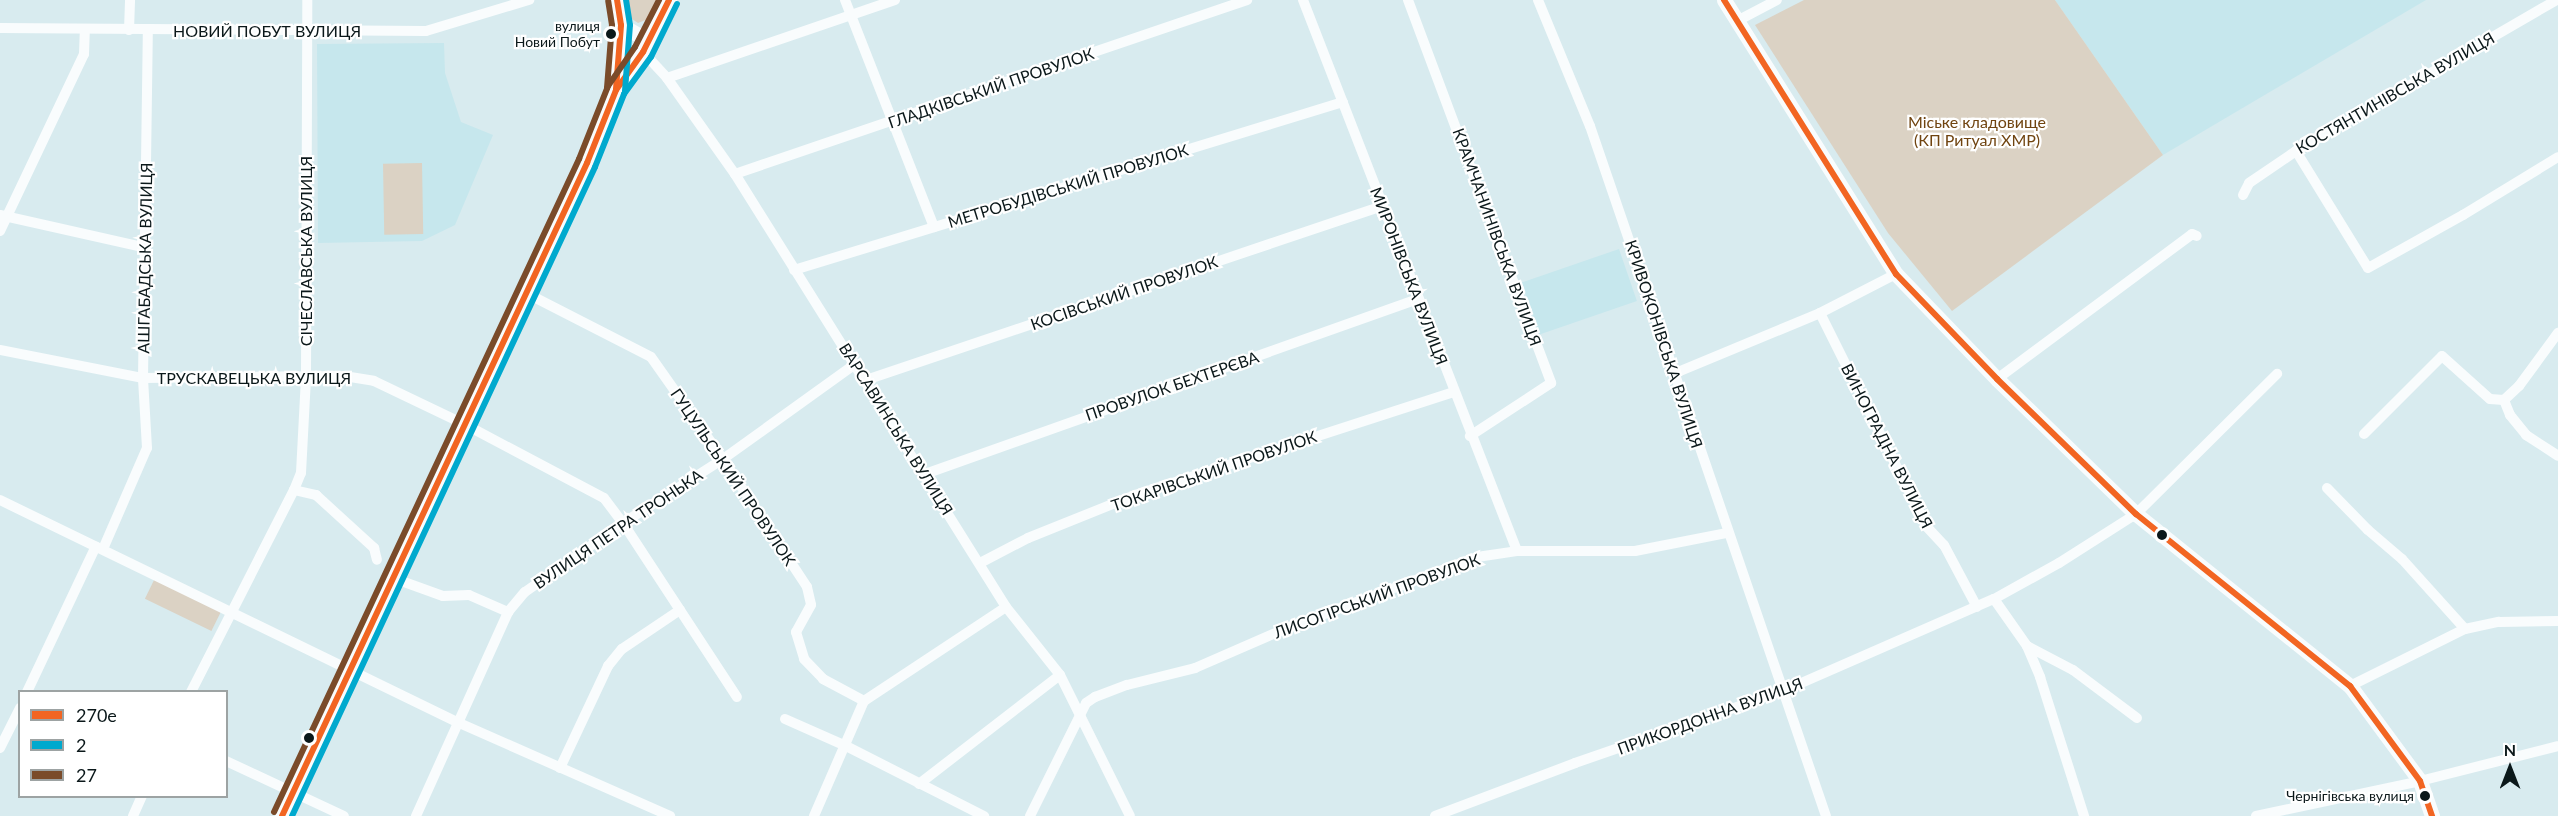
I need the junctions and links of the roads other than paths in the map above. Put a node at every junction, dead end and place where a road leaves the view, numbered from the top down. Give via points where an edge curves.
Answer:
1 (130, 0) edge
2 (307, 0) edge
3 (529, 0) edge
4 (616, 0) edge
5 (669, 0) edge
6 (845, 0) edge
7 (895, 0) edge
8 (1247, 0) edge
9 (1303, 0) edge
10 (1408, 0) edge
11 (1538, 0) edge
12 (1724, 0) edge
13 (1777, 0) edge
14 (2556, 0) edge
15 (850, 14) junction
16 (1737, 21) junction
17 (621, 25) junction
18 (0, 28) edge
19 (85, 30) junction
20 (129, 30) junction
21 (148, 30) junction
22 (307, 31) junction
23 (654, 32) junction
24 (643, 52) junction
25 (667, 78) junction
26 (616, 90) junction
27 (1343, 102) junction
28 (893, 121) junction
29 (2296, 151) junction
30 (2558, 157) edge
31 (735, 174) junction
32 (2243, 195) dead end
33 (1383, 206) junction
34 (3, 216) edge
35 (934, 227) junction
36 (0, 231) edge
37 (2197, 236) dead end
38 (146, 248) junction
39 (794, 270) junction
40 (1896, 274) junction
41 (526, 293) junction
42 (1418, 299) junction
43 (1820, 313) junction
44 (2558, 333) edge
45 (0, 350) edge
46 (855, 364) junction
47 (1673, 374) junction
48 (2277, 374) dead end
49 (143, 378) junction
50 (306, 378) junction
51 (1997, 379) junction
52 (866, 380) junction
53 (1454, 392) junction
54 (2504, 400) junction
55 (466, 425) junction
56 (2364, 434) dead end
57 (1470, 436) junction
58 (2558, 456) edge
59 (723, 459) junction
60 (925, 474) junction
61 (2327, 488) dead end
62 (294, 490) junction
63 (0, 500) edge
64 (2136, 514) junction
65 (623, 522) junction
66 (1728, 533) junction
67 (100, 548) junction
68 (1517, 551) junction
69 (377, 560) dead end
70 (980, 563) junction
71 (393, 578) junction
72 (1994, 599) junction
73 (1006, 607) junction
74 (1977, 607) junction
75 (680, 610) junction
76 (230, 612) junction
77 (508, 612) junction
78 (2558, 621) edge
79 (2465, 629) junction
80 (2027, 646) junction
81 (350, 669) junction
82 (1060, 675) junction
83 (2350, 686) junction
84 (28, 690) edge
85 (192, 690) edge
86 (1783, 691) junction
87 (736, 697) dead end
88 (864, 701) junction
89 (18, 712) edge
90 (1082, 715) junction
91 (2137, 718) dead end
92 (785, 719) dead end
93 (457, 722) junction
94 (846, 746) junction
95 (2558, 746) edge
96 (0, 748) edge
97 (228, 762) edge
98 (560, 768) junction
99 (2420, 781) junction
100 (919, 784) junction
101 (293, 792) junction
102 (141, 798) edge
103 (133, 816) edge
104 (282, 816) edge
105 (344, 816) edge
106 (416, 816) edge
107 (670, 816) edge
108 (814, 816) edge
109 (984, 816) edge
110 (1030, 816) edge
111 (1130, 816) edge
112 (1435, 816) edge
113 (1826, 816) edge
114 (2084, 816) edge
115 (2256, 816) edge
116 (2432, 816) edge

1 - 20 street
2 - 22 street, СІЧЕСЛАВСЬКА ВУЛИЦЯ
3 - 22 street, НОВИЙ ПОБУТ ВУЛИЦЯ via 441,29
4 - 17 main road
5 - 23 main road
6 - 15 street
7 - 15 street
8 - 28 street, ГЛАДКІВСЬКИЙ ПРОВУЛОК
9 - 27 street, МИРОНІВСЬКА ВУЛИЦЯ
10 - 57 street, КРАМЧАНИНІВСЬКА ВУЛИЦЯ via 1551,383
11 - 47 street, КРИВОКОНІВСЬКА ВУЛИЦЯ via 1590,126
12 - 16 main road
13 - 16 street
14 - 29 street, КОСТЯНТИНІВСЬКА ВУЛИЦЯ
15 - 25 street
15 - 28 street
16 - 40 main road
17 - 23 main road via 640,36
17 - 26 main road
18 - 19 street, НОВИЙ ПОБУТ ВУЛИЦЯ
19 - 20 street, НОВИЙ ПОБУТ ВУЛИЦЯ
19 - 34 street via 84,54
20 - 21 street, НОВИЙ ПОБУТ ВУЛИЦЯ
21 - 22 street, НОВИЙ ПОБУТ ВУЛИЦЯ
21 - 38 street, АШГАБАДСЬКА ВУЛИЦЯ
22 - 50 street, СІЧЕСЛАВСЬКА ВУЛИЦЯ
23 - 24 main road
24 - 25 street, ВАРСАВИНСЬКА ВУЛИЦЯ
24 - 26 main road
25 - 31 street, ВАРСАВИНСЬКА ВУЛИЦЯ
26 - 41 main road via 587,163
27 - 33 street, МИРОНІВСЬКА ВУЛИЦЯ
27 - 35 street, МЕТРОБУДІВСЬКИЙ ПРОВУЛОК
28 - 31 street, ГЛАДКІВСЬКИЙ ПРОВУЛОК
28 - 35 street
29 - 30 street via 2368,268
29 - 32 street, КОСТЯНТИНІВСЬКА ВУЛИЦЯ via 2249,183
31 - 39 street, ВАРСАВИНСЬКА ВУЛИЦЯ
33 - 42 street, МИРОНІВСЬКА ВУЛИЦЯ
33 - 52 street, КОСІВСЬКИЙ ПРОВУЛОК
34 - 36 street
34 - 38 street
35 - 39 street, МЕТРОБУДІВСЬКИЙ ПРОВУЛОК
37 - 51 street via 2192,234
38 - 49 street, АШГАБАДСЬКА ВУЛИЦЯ
39 - 46 street, ВАРСАВИНСЬКА ВУЛИЦЯ
40 - 43 street
40 - 51 main road
41 - 55 main road
41 - 59 street, ГУЦУЛЬСЬКИЙ ПРОВУЛОК via 651,357
42 - 53 street, МИРОНІВСЬКА ВУЛИЦЯ
42 - 60 street, ПРОВУЛОК БЕХТЕРЄВА
43 - 47 street
43 - 74 street, ВИНОГРАДНА ВУЛИЦЯ via 1926,526 1944,545
44 - 54 street
45 - 49 street, ТРУСКАВЕЦЬКА ВУЛИЦЯ
46 - 52 street, ВАРСАВИНСЬКА ВУЛИЦЯ
46 - 59 street, ВУЛИЦЯ ПЕТРА ТРОНЬКА
47 - 66 street, КРИВОКОНІВСЬКА ВУЛИЦЯ
48 - 64 street, ПРИКОРДОННА ВУЛИЦЯ
49 - 50 street, ТРУСКАВЕЦЬКА ВУЛИЦЯ
49 - 67 street, АШГАБАДСЬКА ВУЛИЦЯ via 147,448
50 - 55 street, ТРУСКАВЕЦЬКА ВУЛИЦЯ via 345,376 374,381
50 - 62 street, СІЧЕСЛАВСЬКА ВУЛИЦЯ via 301,473
51 - 64 main road
52 - 60 street, ВАРСАВИНСЬКА ВУЛИЦЯ
53 - 57 street, МИРОНІВСЬКА ВУЛИЦЯ
53 - 70 street, ТОКАРІВСЬКИЙ ПРОВУЛОК via 1135,495 1028,538
54 - 56 street via 2490,399 2442,356
54 - 58 street via 2526,435
55 - 65 street, ТРУСКАВЕЦЬКА ВУЛИЦЯ via 595,491
55 - 71 main road
57 - 68 street, МИРОНІВСЬКА ВУЛИЦЯ
59 - 65 street, ВУЛИЦЯ ПЕТРА ТРОНЬКА
59 - 88 street, ГУЦУЛЬСЬКИЙ ПРОВУЛОК via 807,587 811,604 796,632 804,659 823,679
60 - 70 street, ВАРСАВИНСЬКА ВУЛИЦЯ
61 - 79 street via 2402,559
62 - 69 street via 316,495 374,548
62 - 76 street, СІЧЕСЛАВСЬКА ВУЛИЦЯ
63 - 67 street
64 - 72 street, ПРИКОРДОННА ВУЛИЦЯ
64 - 83 main road
65 - 75 street, ТРУСКАВЕЦЬКА ВУЛИЦЯ
65 - 77 street, ВУЛИЦЯ ПЕТРА ТРОНЬКА via 541,579
66 - 68 street, ЛИСОГІРСЬКИЙ ПРОВУЛОК via 1635,551
66 - 86 street, КРИВОКОНІВСЬКА ВУЛИЦЯ
67 - 76 street
67 - 84 street, АШГАБАДСЬКА ВУЛИЦЯ
68 - 90 street, ЛИСОГІРСЬКИЙ ПРОВУЛОК via 1477,557 1287,628 1195,668 1095,697 1086,704
70 - 73 street, ВАРСАВИНСЬКА ВУЛИЦЯ
71 - 77 street via 443,596 469,595
71 - 81 main road
72 - 74 street, ПРИКОРДОННА ВУЛИЦЯ
72 - 80 street
73 - 82 street, ВАРСАВИНСЬКА ВУЛИЦЯ
73 - 88 street
74 - 86 street, ПРИКОРДОННА ВУЛИЦЯ
75 - 87 street, ТРУСКАВЕЦЬКА ВУЛИЦЯ
75 - 98 street via 622,649 608,666
76 - 81 street
76 - 85 street, СІЧЕСЛАВСЬКА ВУЛИЦЯ
77 - 93 street, ВУЛИЦЯ ПЕТРА ТРОНЬКА
78 - 79 street via 2499,622
79 - 83 street
80 - 91 street via 2073,670
80 - 114 street
81 - 93 street
81 - 101 main road
82 - 90 street, ВАРСАВИНСЬКА ВУЛИЦЯ
82 - 100 street
83 - 99 main road
86 - 112 street, ПРИКОРДОННА ВУЛИЦЯ
86 - 113 street, КРИВОКОНІВСЬКА ВУЛИЦЯ
88 - 94 street
89 - 96 street
90 - 110 street, ЛИСОГІРСЬКИЙ ПРОВУЛОК
90 - 111 street, ВАРСАВИНСЬКА ВУЛИЦЯ
92 - 94 street
93 - 98 street
93 - 106 street, ВУЛИЦЯ ПЕТРА ТРОНЬКА
94 - 100 street
94 - 108 street
95 - 99 street
97 - 101 street
98 - 107 street
99 - 115 street
99 - 116 main road
100 - 109 street
101 - 104 main road
101 - 105 street
102 - 103 street

